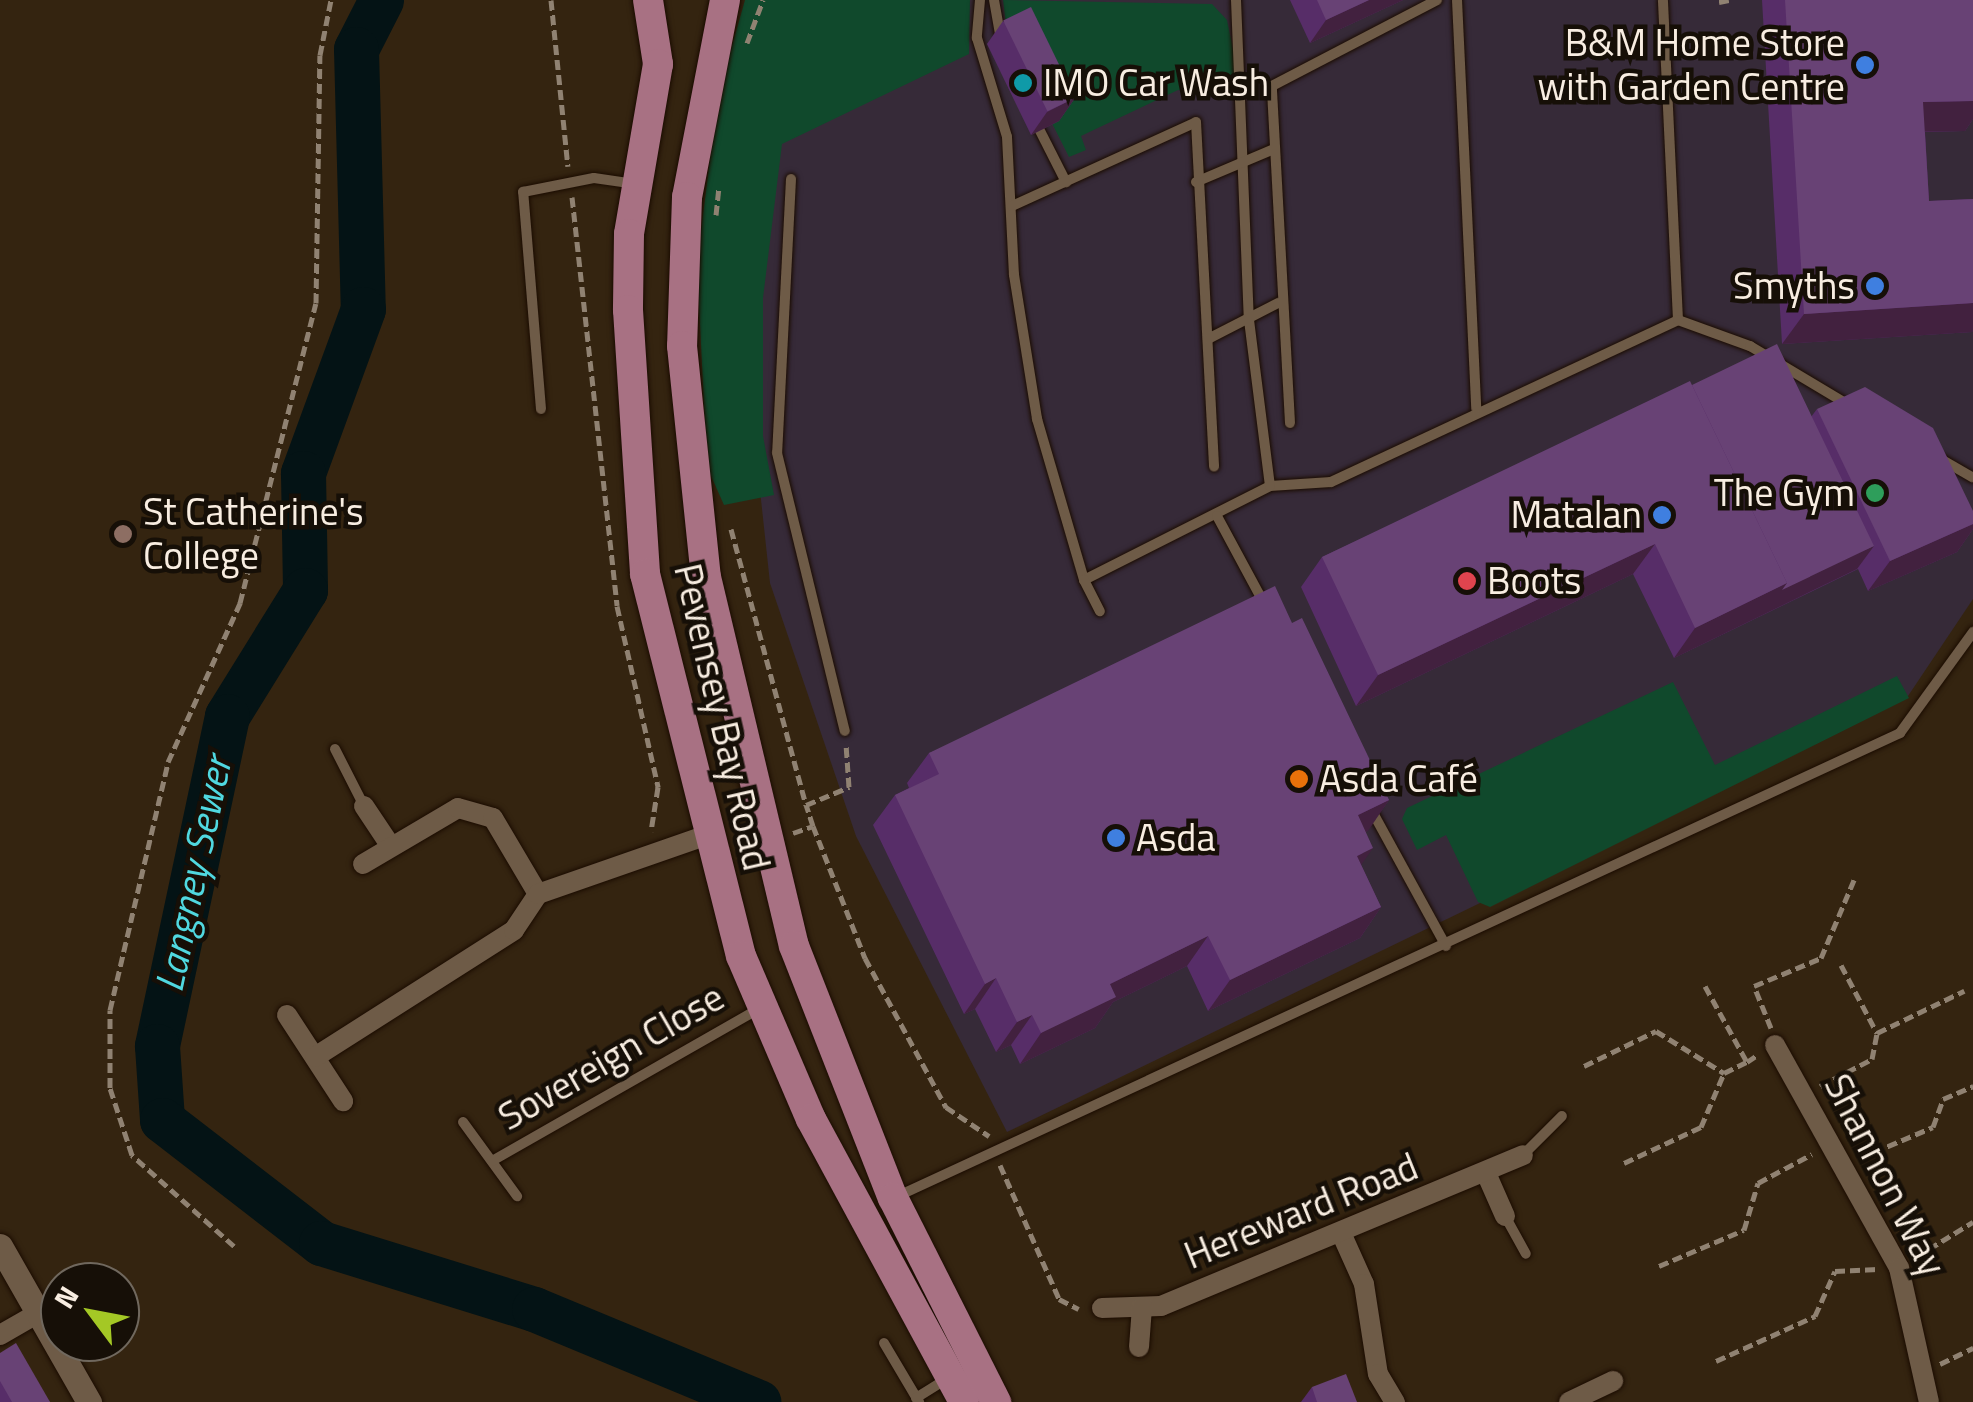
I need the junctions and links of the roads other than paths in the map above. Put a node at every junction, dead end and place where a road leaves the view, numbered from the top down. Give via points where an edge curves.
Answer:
1 (648, 0) edge
2 (724, 0) edge
3 (980, 0) edge
4 (994, 0) edge
5 (1236, 0) edge
6 (1437, 0) edge
7 (1458, 0) edge
8 (1663, 0) edge
9 (1007, 53) edge
10 (1026, 100) dead end
11 (1274, 149) junction
12 (1246, 161) junction
13 (792, 179) dead end
14 (1066, 182) junction
15 (1196, 182) junction
16 (636, 184) junction
17 (1012, 206) junction
18 (1278, 302) junction
19 (1248, 320) junction
20 (1678, 320) junction
21 (1208, 340) junction
22 (541, 409) dead end
23 (1476, 409) junction
24 (1870, 417) edge
25 (1290, 423) dead end
26 (1922, 448) edge
27 (1214, 467) dead end
28 (1973, 478) edge
29 (1270, 486) junction
30 (1217, 516) junction
31 (1084, 580) junction
32 (1100, 611) dead end
33 (1278, 629) edge
34 (1973, 632) edge
35 (845, 732) road end
36 (336, 749) dead end
37 (1360, 789) edge
38 (364, 806) joint
39 (705, 836) junction
40 (390, 845) junction
41 (363, 864) dead end
42 (538, 894) junction
43 (1446, 946) junction
44 (762, 1007) junction
45 (287, 1014) dead end
46 (1775, 1044) road end
47 (315, 1057) junction
48 (343, 1101) dead end
49 (1562, 1116) dead end
50 (463, 1122) dead end
51 (1524, 1155) joint
52 (492, 1160) junction
53 (1486, 1173) junction
54 (517, 1196) dead end
55 (893, 1198) junction
56 (1505, 1216) joint
57 (1342, 1234) junction
58 (0, 1246) edge
59 (1526, 1254) dead end
60 (1142, 1307) junction
61 (1102, 1308) road end
62 (40, 1312) joint
63 (0, 1335) edge
64 (884, 1343) dead end
65 (1140, 1348) dead end
66 (68, 1362) edge
67 (1613, 1381) dead end
68 (958, 1389) edge
69 (918, 1400) edge
70 (90, 1402) edge
71 (996, 1402) edge
72 (1395, 1402) edge
73 (1569, 1402) edge
74 (1929, 1402) edge

1 - 16 main road, Pevensey Bay Road via 658,64
2 - 55 main road, Pevensey Bay Road via 687,198 682,346 706,577 794,946
3 - 17 lane via 977,38 1008,136
4 - 9 lane
5 - 12 lane
6 - 11 lane via 1272,86
7 - 23 lane
8 - 20 lane
10 - 14 lane
11 - 12 lane
11 - 18 lane
12 - 15 lane
12 - 19 lane
13 - 35 lane via 782,244 777,452
14 - 15 lane via 1196,122
14 - 17 lane
15 - 21 lane
16 - 22 lane via 570,181 523,192 518,210
16 - 39 main road, Pevensey Bay Road via 628,310 643,562
17 - 31 lane via 1041,438
18 - 19 lane
18 - 25 lane
19 - 21 lane
19 - 29 lane
20 - 23 lane
20 - 24 lane via 1750,346
21 - 27 lane
23 - 29 lane via 1332,482
26 - 28 lane
29 - 30 lane
30 - 31 lane
30 - 33 lane
31 - 32 lane
34 - 43 lane via 1900,732
36 - 38 lane
37 - 43 lane
38 - 40 street
39 - 42 street
39 - 44 main road, Pevensey Bay Road
40 - 41 street
40 - 42 street via 458,808 493,818
42 - 47 street via 514,930
43 - 55 lane
44 - 52 lane, Sovereign Close
44 - 68 main road, Pevensey Bay Road
45 - 47 street
46 - 74 street, Shannon Way via 1848,1164 1898,1268
47 - 48 street
49 - 51 lane
50 - 52 lane, Sovereign Close
51 - 53 street, Hereward Road
52 - 54 lane, Sovereign Close
53 - 56 street
53 - 57 street, Hereward Road
55 - 71 main road, Pevensey Bay Road
56 - 59 lane
57 - 60 street, Hereward Road
57 - 72 street via 1364,1284 1378,1374
58 - 62 street
60 - 61 street, Hereward Road
60 - 65 street
62 - 63 street
64 - 69 lane
66 - 70 street
67 - 73 street
68 - 69 lane

